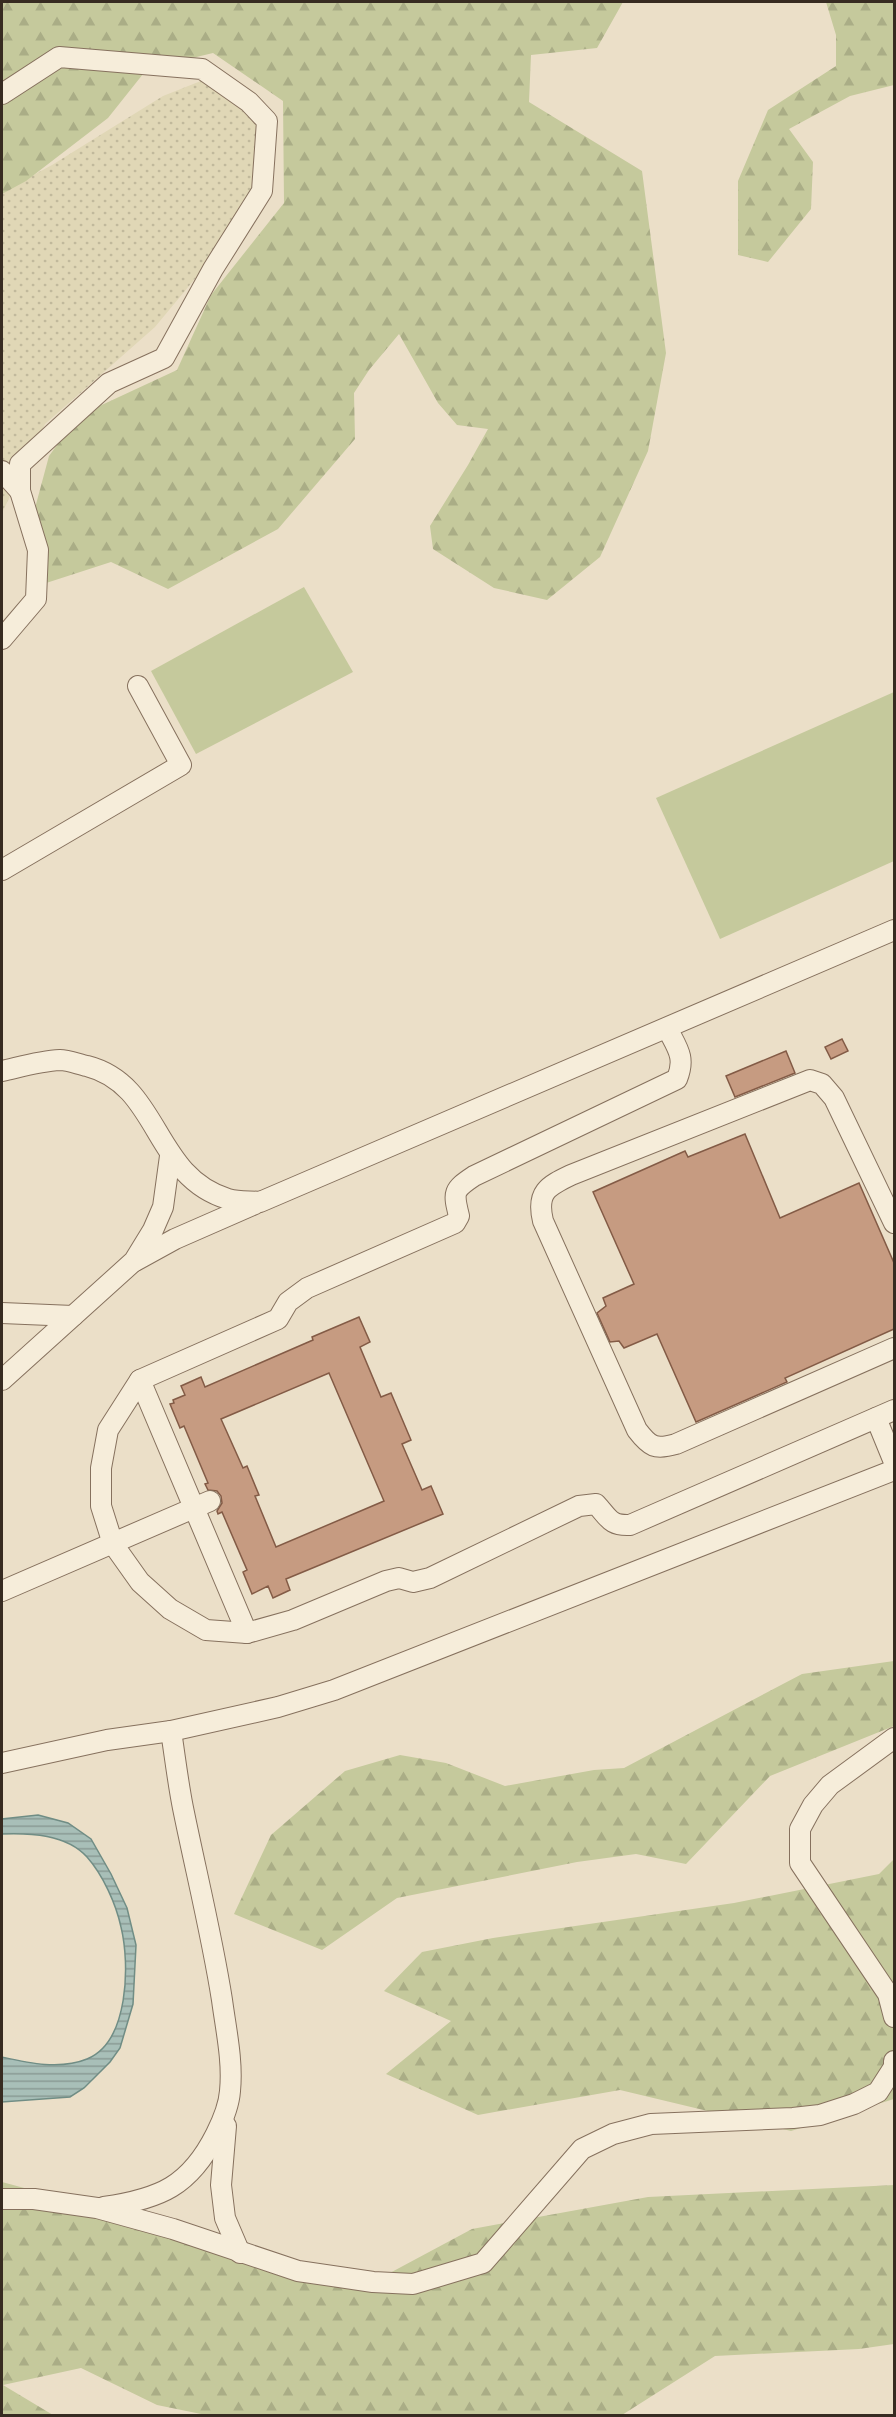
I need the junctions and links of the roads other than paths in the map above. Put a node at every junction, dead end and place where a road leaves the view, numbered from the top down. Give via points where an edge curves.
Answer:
1 (2, 94) edge
2 (2, 471) edge
3 (20, 491) junction
4 (36, 599) junction
5 (2, 628) edge
6 (2, 639) edge
7 (138, 686) dead end
8 (2, 870) edge
9 (894, 930) edge
10 (667, 1028) junction
11 (2, 1071) edge
12 (170, 1156) junction
13 (260, 1202) junction
14 (894, 1223) edge
15 (134, 1261) junction
16 (2, 1313) edge
17 (73, 1316) junction
18 (894, 1348) edge
19 (2, 1380) edge
20 (140, 1380) junction
21 (894, 1410) edge
22 (876, 1418) junction
23 (894, 1462) edge
24 (894, 1470) edge
25 (202, 1505) junction
26 (113, 1544) junction
27 (2, 1591) edge
28 (247, 1633) junction
29 (171, 1731) junction
30 (894, 1738) edge
31 (2, 1763) edge
32 (894, 2017) edge
33 (894, 2061) edge
34 (230, 2093) junction
35 (2, 2199) edge
36 (97, 2208) junction
37 (240, 2253) junction

1 - 3 lane via 59,57 202,69 249,102 267,121 262,190 164,358 109,383 20,464
2 - 3 lane
3 - 4 lane via 38,550
4 - 5 lane
4 - 6 lane
7 - 8 lane via 181,765
9 - 10 lane
10 - 13 lane
10 - 20 lane via 682,1066 677,1079 458,1186 454,1197 459,1216 455,1223 307,1288 288,1302 278,1319
11 - 12 lane via 62,1060 95,1068 115,1078 135,1095
12 - 13 lane via 212,1194
12 - 15 lane via 163,1207
13 - 15 lane
14 - 18 lane via 834,1098 822,1084 810,1080 550,1185 540,1208 636,1430 648,1444 663,1448 676,1444
15 - 17 lane
16 - 17 lane
17 - 19 lane
20 - 25 lane
20 - 26 lane via 108,1430 101,1468 101,1506
21 - 22 lane
22 - 23 lane
22 - 28 lane via 630,1525 610,1522 596,1504 579,1506 430,1578 386,1581 293,1620
24 - 29 lane via 334,1690
25 - 26 lane
25 - 28 lane
26 - 27 lane
26 - 28 lane via 140,1582 170,1609 206,1629
29 - 31 lane via 107,1740
29 - 34 lane via 182,1806 214,1949 231,2062
30 - 32 lane via 830,1785 800,1829 800,1863 888,1994
33 - 37 lane via 878,2092 819,2115 651,2124 613,2134 582,2149 483,2263 452,2274 413,2284 373,2282 298,2271
34 - 36 lane via 206,2156 190,2174 172,2188 137,2202
34 - 37 lane via 221,2186 225,2218
35 - 36 lane via 34,2199
36 - 37 lane

